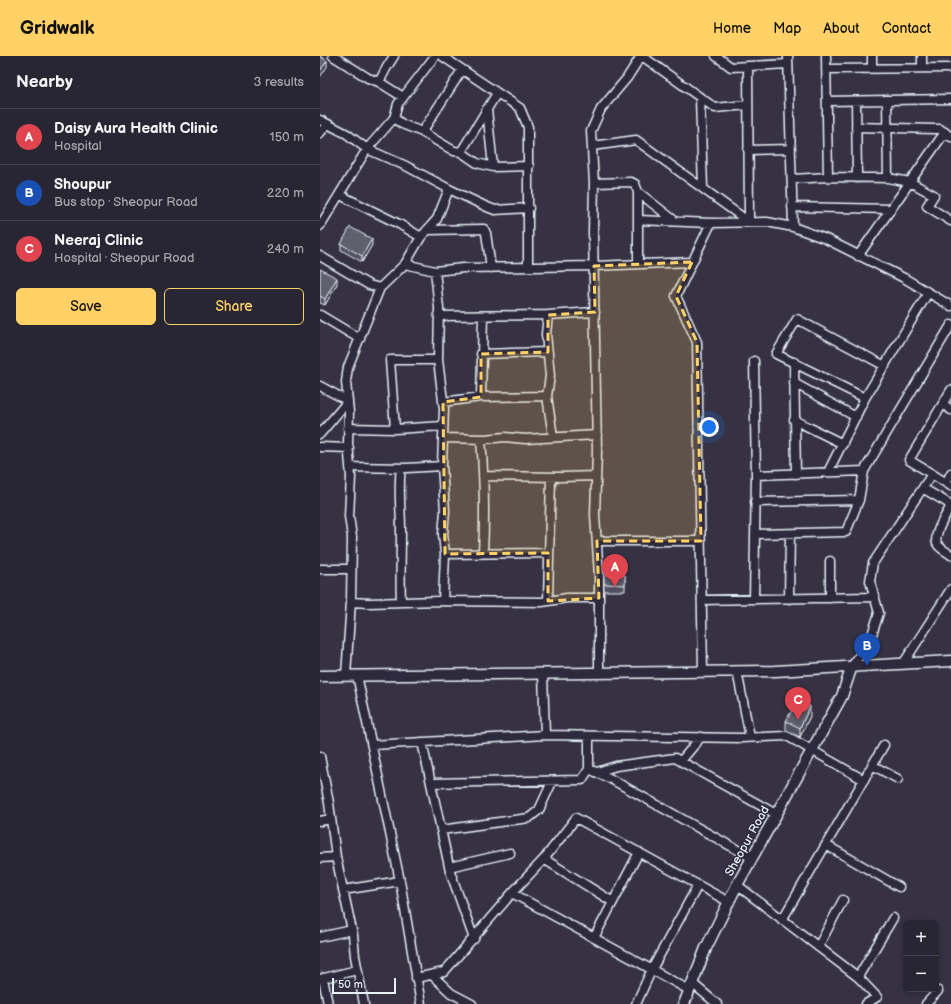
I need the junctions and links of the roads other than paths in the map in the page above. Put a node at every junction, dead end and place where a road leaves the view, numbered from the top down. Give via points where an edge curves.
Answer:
1 (333, 56) edge
2 (394, 56) edge
3 (435, 56) edge
4 (442, 56) edge
5 (641, 56) edge
6 (716, 56) edge
7 (826, 56) edge
8 (872, 56) edge
9 (922, 56) edge
10 (788, 60) edge
11 (748, 66) junction
12 (872, 68) junction
13 (922, 68) junction
14 (951, 68) edge
15 (826, 69) junction
16 (462, 70) junction
17 (379, 82) junction
18 (497, 93) junction
19 (403, 97) junction
20 (700, 98) junction
21 (951, 99) edge
22 (887, 100) junction
23 (827, 101) junction
24 (856, 101) junction
25 (748, 105) junction
26 (487, 109) junction
27 (394, 118) junction
28 (323, 122) edge
29 (856, 127) junction
30 (887, 127) junction
31 (422, 132) junction
32 (320, 133) edge
33 (948, 134) edge
34 (592, 146) junction
35 (367, 149) junction
36 (791, 149) junction
37 (748, 150) junction
38 (461, 152) junction
39 (529, 166) junction
40 (493, 167) junction
41 (828, 177) junction
42 (857, 178) junction
43 (888, 178) junction
44 (792, 179) junction
45 (910, 182) junction
46 (594, 183) junction
47 (703, 188) junction
48 (449, 189) junction
49 (638, 192) junction
50 (340, 195) junction
51 (792, 207) junction
52 (529, 208) junction
53 (891, 209) junction
54 (638, 220) junction
55 (951, 221) edge
56 (675, 222) junction
57 (749, 222) junction
58 (711, 223) junction
59 (320, 226) edge
60 (793, 227) junction
61 (427, 230) junction
62 (421, 237) junction
63 (320, 256) edge
64 (858, 256) junction
65 (692, 262) junction
66 (406, 264) junction
67 (638, 264) junction
68 (528, 266) junction
69 (594, 266) junction
70 (491, 268) junction
71 (435, 271) junction
72 (380, 288) junction
73 (928, 293) junction
74 (951, 306) edge
75 (595, 312) junction
76 (320, 315) edge
77 (548, 315) junction
78 (438, 316) junction
79 (483, 316) junction
80 (951, 325) edge
81 (360, 339) junction
82 (548, 352) junction
83 (481, 354) junction
84 (438, 360) junction
85 (754, 361) dead end
86 (794, 362) junction
87 (886, 366) junction
88 (794, 383) junction
89 (320, 386) edge
90 (951, 390) edge
91 (547, 396) junction
92 (481, 397) junction
93 (865, 398) junction
94 (348, 402) junction
95 (443, 402) junction
96 (943, 404) junction
97 (951, 410) edge
98 (856, 417) junction
99 (794, 420) junction
100 (443, 426) junction
101 (348, 428) junction
102 (395, 429) junction
103 (320, 434) edge
104 (597, 435) junction
105 (552, 437) junction
106 (443, 438) junction
107 (481, 439) junction
108 (843, 444) junction
109 (320, 448) edge
110 (349, 448) junction
111 (442, 466) junction
112 (350, 467) junction
113 (400, 468) junction
114 (864, 471) junction
115 (828, 472) junction
116 (951, 473) edge
117 (796, 474) junction
118 (932, 474) junction
119 (756, 475) junction
120 (484, 476) junction
121 (596, 476) junction
122 (551, 477) junction
123 (949, 484) edge
124 (924, 489) junction
125 (859, 500) junction
126 (755, 502) junction
127 (755, 534) junction
128 (790, 534) junction
129 (597, 541) junction
130 (700, 541) junction
131 (548, 553) junction
132 (445, 554) junction
133 (483, 554) junction
134 (951, 554) edge
135 (830, 561) dead end
136 (320, 569) edge
137 (351, 569) junction
138 (951, 589) edge
139 (874, 597) junction
140 (599, 598) junction
141 (830, 598) junction
142 (789, 599) junction
143 (702, 600) junction
144 (754, 600) junction
145 (443, 601) junction
146 (548, 601) junction
147 (351, 602) junction
148 (401, 602) junction
149 (951, 661) edge
150 (903, 664) junction
151 (852, 666) junction
152 (703, 671) junction
153 (738, 671) junction
154 (599, 672) junction
155 (543, 673) junction
156 (346, 675) junction
157 (357, 675) junction
158 (320, 676) edge
159 (545, 735) junction
160 (589, 736) junction
161 (701, 737) junction
162 (750, 737) junction
163 (422, 742) junction
164 (372, 745) junction
165 (884, 745) dead end
166 (812, 750) junction
167 (320, 756) edge
168 (681, 761) junction
169 (872, 764) junction
170 (588, 769) junction
171 (597, 772) junction
172 (898, 779) dead end
173 (864, 780) junction
174 (552, 782) junction
175 (432, 783) junction
176 (776, 814) junction
177 (331, 819) junction
178 (320, 821) edge
179 (441, 830) junction
180 (826, 845) junction
181 (639, 852) junction
182 (510, 853) dead end
183 (336, 857) junction
184 (320, 858) edge
185 (752, 858) junction
186 (544, 860) junction
187 (449, 867) junction
188 (400, 881) junction
189 (698, 884) junction
190 (737, 885) junction
191 (899, 888) dead end
192 (343, 890) junction
193 (512, 893) junction
194 (843, 900) dead end
195 (613, 902) junction
196 (729, 902) junction
197 (893, 918) dead end
198 (782, 920) junction
199 (352, 930) junction
200 (320, 937) edge
201 (594, 938) junction
202 (474, 939) junction
203 (818, 946) junction
204 (652, 969) junction
205 (357, 970) junction
206 (432, 975) junction
207 (858, 977) junction
208 (416, 978) junction
209 (321, 979) edge
210 (691, 986) junction
211 (937, 992) edge
212 (328, 1004) edge
213 (364, 1004) edge
214 (421, 1004) edge
215 (472, 1004) edge
216 (636, 1004) edge
217 (684, 1004) edge
218 (717, 1004) edge
219 (866, 1004) edge
220 (926, 1004) edge

1 - 17 street
2 - 17 street
3 - 19 street
4 - 16 street
5 - 20 street
5 - 34 street via 627,78 601,109 591,131
6 - 11 street via 731,67
7 - 15 street
8 - 12 street
9 - 13 street
10 - 11 street
10 - 36 street
11 - 25 street
12 - 13 street
12 - 15 street
13 - 14 street
15 - 23 street
16 - 18 street
16 - 31 street
17 - 19 street
18 - 26 street
18 - 39 street via 520,108 528,127
19 - 27 street
20 - 25 street via 715,108
20 - 47 street
21 - 22 street
22 - 24 street
22 - 30 street
23 - 24 street
23 - 41 street
24 - 29 street
25 - 37 street
26 - 38 street
26 - 40 street
27 - 31 street
27 - 35 street
28 - 32 street
28 - 35 street via 347,134
29 - 30 street
29 - 42 street
30 - 33 street via 940,129
30 - 43 street
31 - 38 street via 454,151
33 - 45 street
34 - 46 street
34 - 47 street via 636,140
35 - 48 street
35 - 50 street
36 - 37 street
36 - 44 street
37 - 57 street
38 - 40 street via 477,164
39 - 40 street
39 - 52 street
41 - 42 street
41 - 44 street
42 - 43 street
43 - 45 street
44 - 51 street
45 - 53 street
45 - 55 street via 934,195 926,206
46 - 49 street via 631,182 635,184
46 - 69 street
47 - 57 street
48 - 52 street via 495,210
48 - 61 street via 437,219
49 - 54 street
49 - 56 street
50 - 59 street
50 - 62 street
51 - 53 street
51 - 60 street
52 - 68 street
53 - 64 street
54 - 56 street
54 - 67 street
56 - 58 street
57 - 58 street
57 - 60 street
58 - 65 street
60 - 64 street via 826,239
61 - 62 street
61 - 70 street via 484,229
62 - 66 street
63 - 72 street via 369,285
64 - 73 street via 904,278
65 - 67 street
65 - 130 street via 676,296 697,342
66 - 71 street
66 - 72 street
67 - 69 street
68 - 69 street
68 - 70 street
69 - 75 street
70 - 71 street
71 - 78 street
72 - 81 street
73 - 74 street
73 - 87 street
75 - 77 street
75 - 104 street
76 - 81 street
77 - 79 street
77 - 82 street
78 - 79 street
78 - 84 street
79 - 83 street
80 - 114 street
81 - 94 street via 348,367
82 - 83 street
82 - 91 street via 550,376
83 - 92 street
84 - 95 street
84 - 102 street via 390,360
85 - 119 street
86 - 87 street via 776,354 797,319
86 - 88 street
86 - 93 street
87 - 93 street
88 - 98 street
88 - 99 street
89 - 94 street
90 - 96 street
91 - 92 street
91 - 105 street
92 - 95 street
93 - 98 street
94 - 101 street
94 - 103 street
95 - 100 street
96 - 97 street
96 - 118 street via 909,460
98 - 108 street
99 - 108 street
99 - 117 street
100 - 102 street
100 - 106 street
101 - 102 street
101 - 110 street
104 - 105 street
104 - 121 street
105 - 107 street
106 - 107 street
106 - 111 street
107 - 120 street
108 - 115 street
109 - 110 street
110 - 112 street
111 - 113 street
111 - 132 street
112 - 113 street
112 - 137 street via 348,516 352,537
113 - 148 street
114 - 115 street
114 - 125 street
115 - 117 street
116 - 123 street
117 - 119 street
118 - 123 street
118 - 124 street
119 - 126 street
120 - 122 street
120 - 133 street
121 - 122 street
121 - 129 street
122 - 131 street
124 - 134 street via 948,503 950,507 935,539 938,545
124 - 139 street via 873,563 870,580
125 - 126 street
125 - 128 street via 846,532
126 - 127 street
127 - 128 street
127 - 144 street
128 - 142 street
129 - 130 street
129 - 140 street
130 - 143 street
131 - 133 street
131 - 146 street
132 - 133 street
132 - 145 street
135 - 141 street
136 - 137 street
137 - 147 street
138 - 150 street
139 - 141 street
139 - 151 street via 879,613 870,641
140 - 146 street
140 - 154 street
141 - 142 street
142 - 144 street
143 - 144 street
143 - 152 street
145 - 146 street
145 - 148 street
147 - 148 street
147 - 156 street
149 - 150 street
150 - 151 street
151 - 153 street
151 - 166 street, Sheopur Road via 842,696
152 - 153 street
152 - 154 street
153 - 162 street
154 - 155 street
155 - 157 street
155 - 159 street
156 - 157 street
156 - 158 street
157 - 164 street
159 - 160 street
159 - 163 street
160 - 161 street
160 - 170 street
161 - 162 street
161 - 168 street
162 - 166 street via 787,736
163 - 164 street
163 - 175 street
164 - 188 street
165 - 169 street
166 - 173 street
166 - 176 street, Sheopur Road
167 - 177 street
168 - 171 street via 675,758 616,766
168 - 176 street
169 - 172 street
169 - 173 street
170 - 171 street
170 - 174 street via 582,780
171 - 185 street
173 - 180 street
174 - 175 street
174 - 179 street via 539,810 529,818
175 - 179 street
176 - 185 street, Sheopur Road
177 - 178 street
177 - 183 street
179 - 187 street
180 - 191 street
180 - 198 street
181 - 186 street via 576,818
181 - 189 street
181 - 195 street
182 - 187 street
183 - 184 street
183 - 192 street
185 - 190 street, Sheopur Road
186 - 193 street
186 - 195 street
187 - 202 street
188 - 192 street
188 - 208 street
189 - 196 street
189 - 204 street
190 - 196 street, Sheopur Road
190 - 198 street
192 - 199 street
193 - 201 street
193 - 202 street
194 - 203 street
195 - 201 street
196 - 210 street, Sheopur Road
197 - 207 street
198 - 203 street
199 - 200 street
199 - 205 street
201 - 204 street
202 - 206 street via 444,972
203 - 207 street
204 - 210 street
204 - 216 street
205 - 209 street
205 - 213 street
206 - 208 street
206 - 215 street via 451,993
207 - 219 street via 876,997
208 - 214 street
209 - 212 street
210 - 217 street, Sheopur Road
210 - 218 street
211 - 220 street

